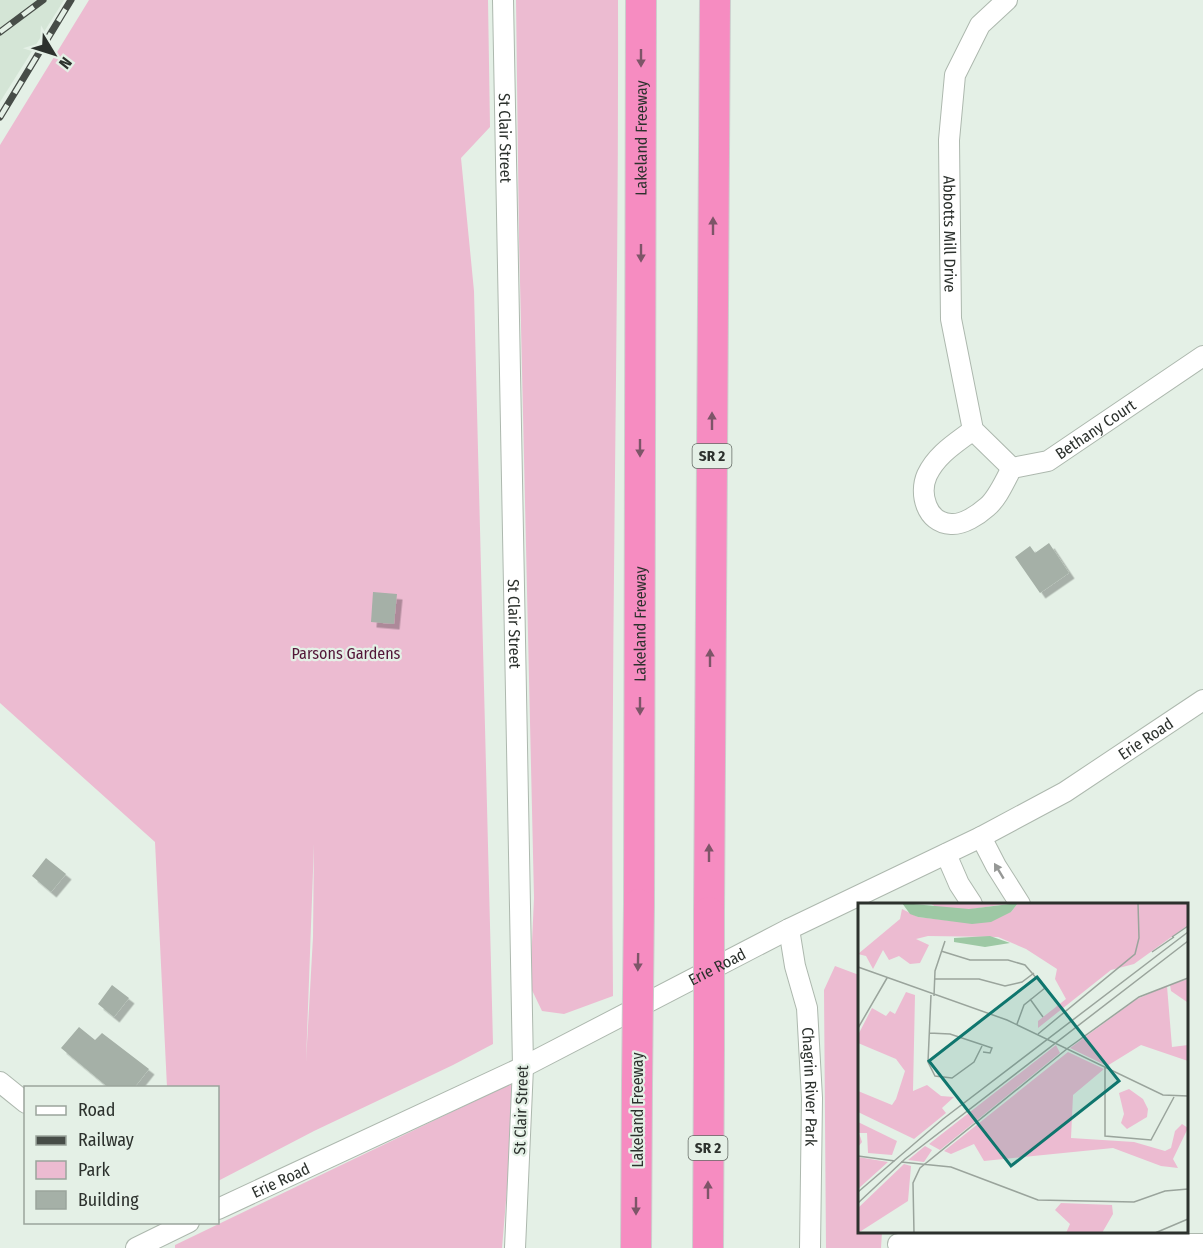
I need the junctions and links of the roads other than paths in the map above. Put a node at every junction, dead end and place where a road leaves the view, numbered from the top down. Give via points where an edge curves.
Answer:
1 (503, 0) edge
2 (641, 0) edge
3 (715, 0) edge
4 (1007, 0) edge
5 (1203, 356) edge
6 (973, 430) junction
7 (1012, 468) junction
8 (1203, 700) edge
9 (981, 837) junction
10 (946, 854) junction
11 (971, 903) edge
12 (1019, 903) edge
13 (789, 929) junction
14 (524, 1067) junction
15 (0, 1082) edge
16 (24, 1101) edge
17 (219, 1209) edge
18 (181, 1224) edge
19 (1079, 1238) edge
20 (898, 1244) dead end
21 (1203, 1244) edge
22 (136, 1248) edge
23 (515, 1248) edge
24 (636, 1248) edge
25 (708, 1248) edge
26 (810, 1248) edge

1 - 14 street, St Clair Street
2 -> 24 highway, Lakeland Freeway, bridge
25 -> 3 highway, SR 2, bridge
4 - 6 street, Abbotts Mill Drive via 980,25 955,75 949,140 951,320
5 - 7 street, Bethany Court via 1048,461
6 - 7 street
6 - 7 street via 941,454 922,488 926,507 939,520 951,524 972,518 990,505
8 - 9 street, Erie Road via 1065,792
9 - 10 street, Erie Road
12 -> 9 street
10 - 11 street
10 - 13 street, Erie Road
13 - 14 street, Erie Road
13 - 26 street, Chagrin River Park via 807,1008 812,1098
14 - 17 street, Erie Road
14 - 23 street, St Clair Street
15 - 16 street
18 - 22 street
19 - 20 street
19 - 21 street

